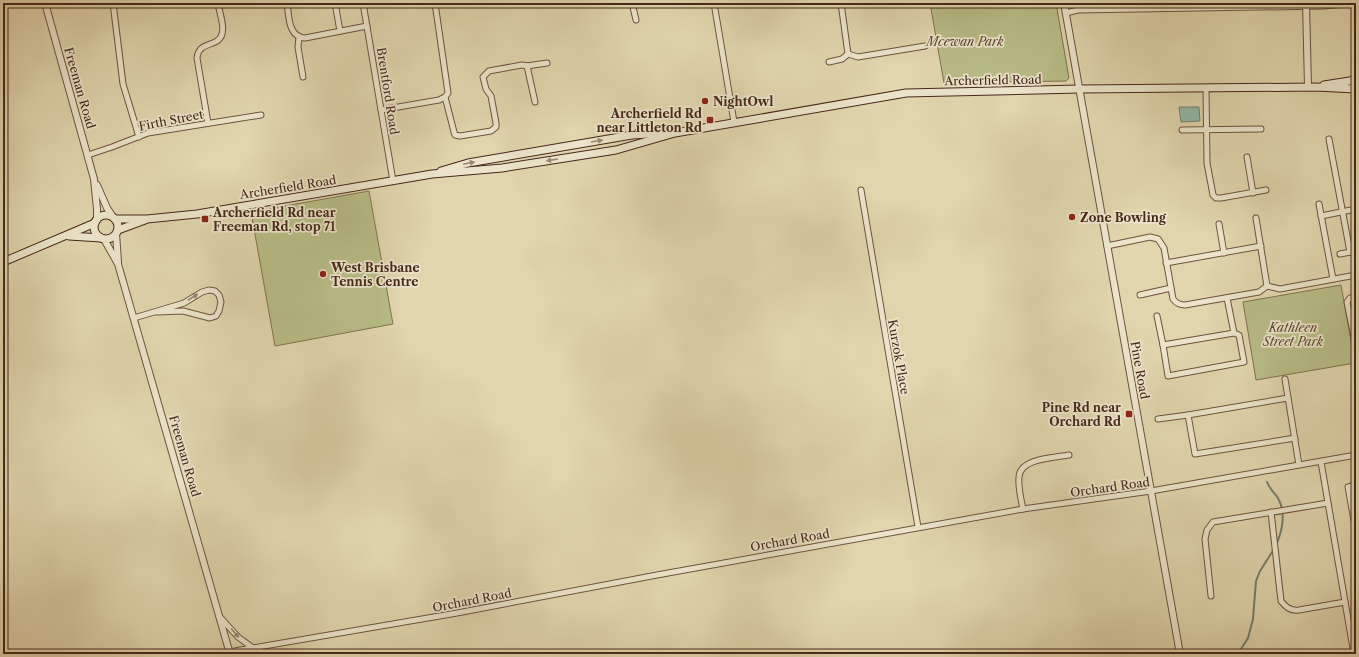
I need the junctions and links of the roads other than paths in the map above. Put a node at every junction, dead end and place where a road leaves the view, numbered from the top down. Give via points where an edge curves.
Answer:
1 (45, 3) edge
2 (114, 3) edge
3 (218, 3) edge
4 (287, 3) edge
5 (335, 3) edge
6 (363, 3) edge
7 (435, 3) edge
8 (566, 3) edge
9 (582, 3) edge
10 (632, 3) edge
11 (714, 3) edge
12 (841, 3) edge
13 (1064, 3) edge
14 (1354, 3) edge
15 (1306, 5) edge
16 (1066, 13) junction
17 (636, 20) dead end
18 (367, 26) junction
19 (340, 31) junction
20 (299, 37) junction
21 (925, 46) dead end
22 (848, 54) junction
23 (547, 62) dead end
24 (829, 62) dead end
25 (527, 66) junction
26 (303, 77) dead end
27 (1356, 80) edge
28 (1308, 87) junction
29 (1316, 87) junction
30 (1206, 88) junction
31 (1079, 89) junction
32 (1356, 89) edge
33 (445, 97) junction
34 (535, 102) dead end
35 (381, 110) junction
36 (261, 115) dead end
37 (734, 122) junction
38 (208, 123) junction
39 (1260, 129) dead end
40 (1182, 130) dead end
41 (1206, 130) junction
42 (674, 133) junction
43 (139, 136) junction
44 (1329, 139) dead end
45 (88, 155) junction
46 (1246, 157) dead end
47 (432, 174) junction
48 (94, 180) junction
49 (393, 181) junction
50 (861, 190) dead end
51 (1266, 190) dead end
52 (1253, 193) junction
53 (1319, 204) dead end
54 (1356, 209) edge
55 (1343, 212) junction
56 (1321, 216) junction
57 (114, 218) junction
58 (1256, 218) dead end
59 (147, 219) junction
60 (96, 222) junction
61 (1219, 224) dead end
62 (117, 232) junction
63 (67, 236) junction
64 (102, 238) junction
65 (1107, 246) junction
66 (1261, 246) junction
67 (1356, 251) edge
68 (1350, 252) junction
69 (1224, 253) junction
70 (1340, 254) dead end
71 (3, 262) edge
72 (1166, 263) junction
73 (118, 264) junction
74 (1356, 275) edge
75 (1332, 279) junction
76 (1268, 286) junction
77 (1171, 288) junction
78 (1140, 294) dead end
79 (1356, 297) edge
80 (1227, 298) junction
81 (157, 312) junction
82 (1157, 316) dead end
83 (134, 318) junction
84 (1234, 333) junction
85 (1356, 339) edge
86 (1163, 345) junction
87 (1285, 378) dead end
88 (1288, 398) junction
89 (1188, 415) junction
90 (1158, 419) dead end
91 (1295, 438) junction
92 (1069, 455) dead end
93 (1356, 455) edge
94 (1320, 462) junction
95 (1299, 465) junction
96 (1356, 485) edge
97 (1151, 491) junction
98 (1328, 503) junction
99 (1023, 508) junction
100 (1271, 512) junction
101 (1356, 526) edge
102 (918, 527) junction
103 (1211, 596) dead end
104 (1345, 602) junction
105 (219, 616) junction
106 (1353, 636) edge
107 (253, 648) junction
108 (229, 653) edge
109 (1180, 654) edge
110 (1354, 654) edge

1 - 45 street, Freeman Road
2 - 43 street via 123,84
3 - 38 street via 222,33 218,41 199,50 197,58
4 - 20 street via 291,29
5 - 19 street
6 - 18 street, Brentford Road
7 - 33 street via 448,87
8 - 9 street
10 - 17 street
11 - 37 street
12 - 22 street
13 - 16 street, Pine Road
14 - 15 street
15 - 16 street via 1078,10
15 - 28 street
16 - 31 street, Pine Road
18 - 19 street
18 - 35 street, Brentford Road
19 - 20 street
20 - 26 street via 298,48
21 - 22 street via 858,57
22 - 24 street via 842,59
23 - 25 street
25 - 33 street via 489,71 483,77 491,96 496,123 496,127 491,131 455,135
25 - 34 street
27 - 29 main road, Archerfield Road
28 - 29 main road, Archerfield Road
28 - 30 main road, Archerfield Road
29 - 32 main road, Archerfield Road
30 - 31 main road, Archerfield Road
30 - 41 street
31 - 37 main road, Archerfield Road via 906,93
31 - 65 street, Pine Road
33 - 35 street
35 - 49 street, Brentford Road
36 - 38 street, Firth Street
37 - 42 main road, Archerfield Road
38 - 43 street, Firth Street
39 - 41 street
40 - 41 street
41 - 52 street via 1207,163 1213,195 1221,198
42 -> 47 main road, Archerfield Road via 616,150 499,169
47 -> 42 main road, Archerfield Road via 468,163 617,137 643,133
43 - 45 street, Firth Street
44 - 55 street
45 - 48 street, Freeman Road
46 - 52 street
47 - 49 main road, Archerfield Road
48 - 57 street, Freeman Road
48 - 60 street, Freeman Road
49 - 59 main road, Archerfield Road via 197,214
50 - 102 street, Kurzok Place
51 - 52 street
53 - 56 street
54 - 55 street
55 - 56 street
55 - 68 street
56 - 75 street
57 - 59 main road, Archerfield Road
57 - 60 main road via 109,215 102,216
57 - 62 main road via 118,226
58 - 66 street
59 - 62 main road, Archerfield Road
60 - 63 main road
60 - 64 main road via 95,232
61 - 69 street
62 - 64 main road via 111,238
62 - 73 street, Freeman Road
63 - 64 main road
63 - 71 main road
64 - 73 street, Freeman Road
65 - 72 street via 1156,238 1162,244
65 - 97 street, Pine Road
66 - 69 street
66 - 76 street
67 - 68 street
68 - 70 street
69 - 72 street
72 - 77 street
73 - 83 street, Freeman Road
74 - 75 street
75 - 76 street via 1280,288
76 - 80 street via 1259,292
77 - 78 street
77 - 80 street via 1173,298 1181,305
79 - 85 street via 1350,298 1347,302
80 - 84 street
81 -> 81 street via 184,303 209,290 215,291 221,302 216,316 210,318 183,311
81 - 83 street
82 - 86 street
83 - 105 street, Freeman Road
84 - 86 street
84 - 86 street via 1239,335 1244,362 1168,376
87 - 88 street
88 - 89 street
88 - 91 street
89 - 90 street
89 - 91 street via 1195,454
91 - 95 street
92 - 99 street via 1024,466 1018,477
93 - 94 street, Orchard Road
94 - 95 street, Orchard Road
94 - 98 street
95 - 97 street, Orchard Road
96 - 101 street via 1348,487
97 - 99 street, Orchard Road
97 - 109 street, Pine Road
98 - 100 street
98 - 104 street
99 - 102 street, Orchard Road
100 - 103 street via 1213,522 1207,530 1205,539
100 - 104 street via 1281,600 1293,610
102 - 107 street, Orchard Road via 457,613
104 - 106 street
105 -> 107 street via 238,637
105 - 108 street, Freeman Road
106 - 110 street
107 - 108 street, Orchard Road

